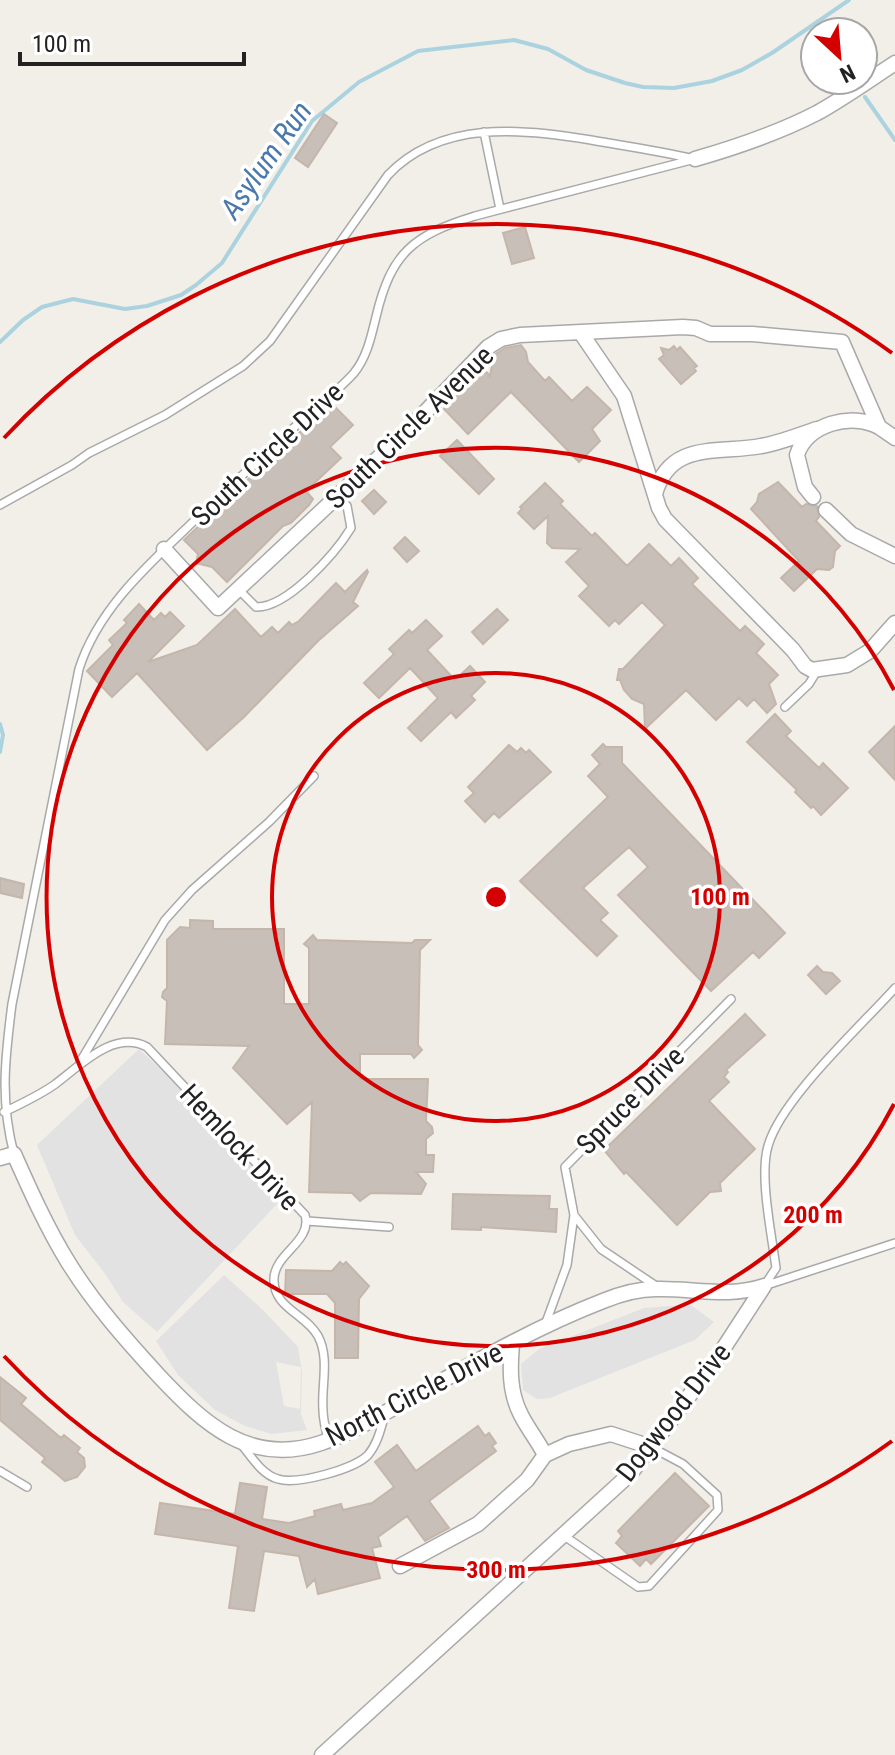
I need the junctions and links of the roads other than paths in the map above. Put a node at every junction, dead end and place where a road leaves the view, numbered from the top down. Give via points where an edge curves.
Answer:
1 (895, 63) edge
2 (484, 132) junction
3 (695, 159) junction
4 (500, 209) junction
5 (581, 333) junction
6 (879, 427) junction
7 (817, 429) junction
8 (895, 438) edge
9 (655, 494) junction
10 (339, 495) junction
11 (813, 497) dead end
12 (0, 505) edge
13 (826, 510) dead end
14 (164, 549) junction
15 (895, 556) edge
16 (238, 589) junction
17 (895, 623) edge
18 (817, 671) junction
19 (785, 707) dead end
20 (314, 776) dead end
21 (895, 988) edge
22 (731, 999) dead end
23 (80, 1062) junction
24 (4, 1112) junction
25 (7, 1156) edge
26 (574, 1215) junction
27 (307, 1221) junction
28 (389, 1227) dead end
29 (895, 1243) edge
30 (764, 1286) junction
31 (660, 1288) junction
32 (544, 1327) junction
33 (512, 1344) junction
34 (386, 1412) junction
35 (237, 1440) junction
36 (328, 1440) junction
37 (651, 1447) junction
38 (545, 1455) junction
39 (0, 1471) edge
40 (27, 1487) dead end
41 (563, 1535) junction
42 (400, 1566) dead end
43 (322, 1755) edge

1 - 3 street, South Circle Drive via 800,121
2 - 3 lane via 526,129
2 - 4 lane
2 - 12 lane via 426,146 398,164 270,341 243,366
3 - 4 lane, South Circle Drive
4 - 14 lane, South Circle Drive via 437,229 402,255 379,304 366,355 351,376
5 - 6 street, South Circle Avenue via 683,327 710,334 842,342
5 - 9 street via 624,396
5 - 10 street, South Circle Avenue via 520,335 488,347
6 - 7 street via 856,420
6 - 8 street
7 - 9 street via 762,446 689,455 662,474
7 - 11 street via 797,455
9 - 18 street via 671,528 805,666
10 - 16 street, South Circle Avenue
10 - 16 lane via 351,528 338,548 282,600 267,607 256,607
13 - 15 street via 851,534
14 - 16 street, South Circle Avenue via 218,608
14 - 24 lane, South Circle Drive via 102,619 79,669 12,1004
17 - 18 street via 856,662
18 - 19 lane
20 - 23 lane via 165,920
21 - 30 lane via 792,1101 771,1137 765,1169 776,1268
22 - 26 lane, Spruce Drive via 565,1167
23 - 24 lane, Hemlock Drive via 39,1094
23 - 27 lane, Hemlock Drive via 129,1041 147,1047
24 - 25 lane, South Circle Drive
25 - 35 street, North Circle Drive via 104,1315 200,1418
26 - 31 lane, Spruce Drive via 601,1249
26 - 32 lane, Spruce Drive via 565,1274
27 - 28 lane
27 - 36 lane, Hemlock Drive via 274,1280 279,1299 305,1320 320,1342
29 - 30 lane, North Circle Drive
30 - 31 street, North Circle Drive via 747,1292
30 - 37 street, Dogwood Drive
31 - 32 street, North Circle Drive via 617,1296
32 - 33 street, North Circle Drive
33 - 34 street, North Circle Drive
33 - 38 street via 514,1396
34 - 35 lane via 366,1458 328,1474 278,1479
34 - 36 street, North Circle Drive
35 - 36 street, North Circle Drive via 274,1450
37 - 38 street via 611,1434
37 - 41 street, Dogwood Drive via 630,1474
37 - 41 lane via 683,1464 717,1495 718,1510 649,1586 638,1587
38 - 42 street via 527,1480 478,1524
39 - 40 lane
41 - 43 street, Dogwood Drive

